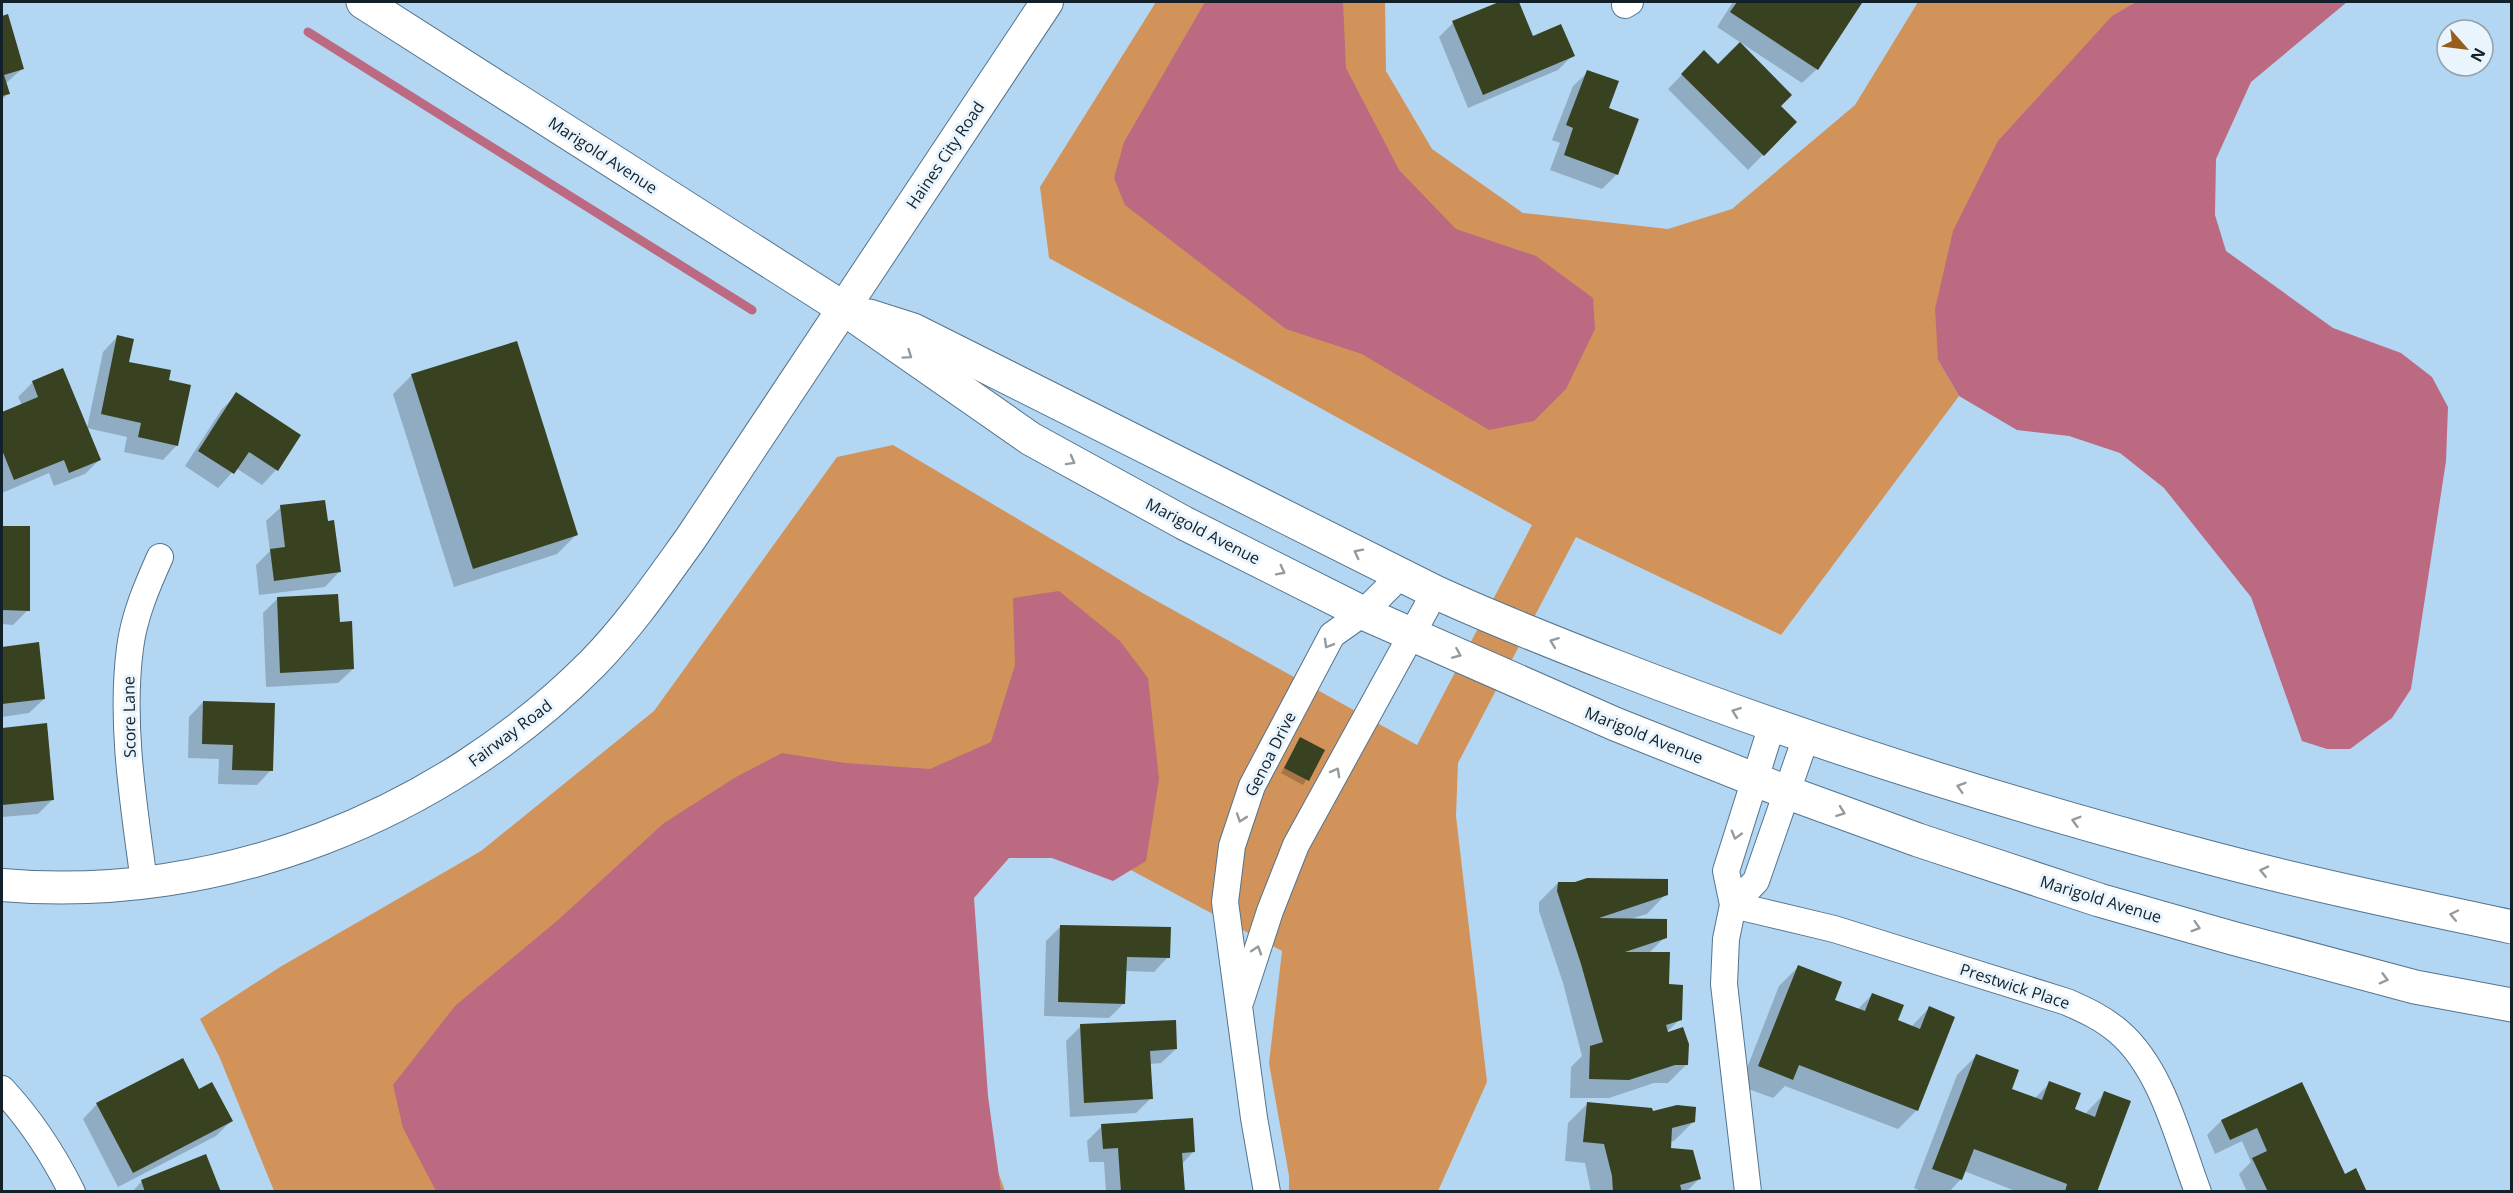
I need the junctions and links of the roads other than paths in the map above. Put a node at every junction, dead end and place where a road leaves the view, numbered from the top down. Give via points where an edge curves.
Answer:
1 (363, 2) edge
2 (1047, 2) edge
3 (843, 308) junction
4 (160, 556) dead end
5 (1401, 575) junction
6 (1435, 592) junction
7 (1363, 613) junction
8 (1412, 635) junction
9 (1772, 725) junction
10 (1806, 737) junction
11 (1754, 779) junction
12 (1786, 792) junction
13 (144, 882) junction
14 (2, 885) edge
15 (1732, 905) junction
16 (2511, 927) edge
17 (2511, 1005) edge
18 (1239, 1006) junction
19 (2, 1089) edge
20 (72, 1191) edge
21 (1267, 1191) edge
22 (1748, 1191) edge
23 (2198, 1191) edge

1 - 3 main road, Marigold Avenue
2 - 3 street, Haines City Road
5 -> 3 main road, Marigold Avenue via 913,330
3 -> 7 main road, Marigold Avenue via 1031,439 1184,523
3 - 13 street, Fairway Road via 658,584 594,661 536,716 464,768 368,820 266,858
4 - 13 street, Score Lane via 141,600 130,646 128,678 128,738
5 - 6 main road, Marigold Avenue
5 - 7 street, Genoa Drive
6 - 8 street, Genoa Drive
9 -> 6 main road, Marigold Avenue via 1489,617
7 - 8 main road, Marigold Avenue
7 -> 18 street, Genoa Drive via 1332,635 1252,786 1232,846 1226,902
8 -> 11 main road, Marigold Avenue via 1615,724
18 -> 8 street, Genoa Drive via 1296,845
9 - 10 main road, Marigold Avenue
9 - 11 street
10 - 12 street
16 -> 10 main road, Marigold Avenue via 2209,858 2017,804
11 - 12 main road, Marigold Avenue
11 -> 15 street via 1726,871
12 - 15 street via 1756,881
12 -> 17 main road, Marigold Avenue via 2099,900 2415,987
13 - 14 street, Fairway Road via 60,887
15 - 22 street via 1724,984
15 - 23 street, Prestwick Place via 1834,929 2067,1002 2094,1014 2119,1032 2156,1080
18 - 21 street, Genoa Drive
19 - 20 street via 34,1126

